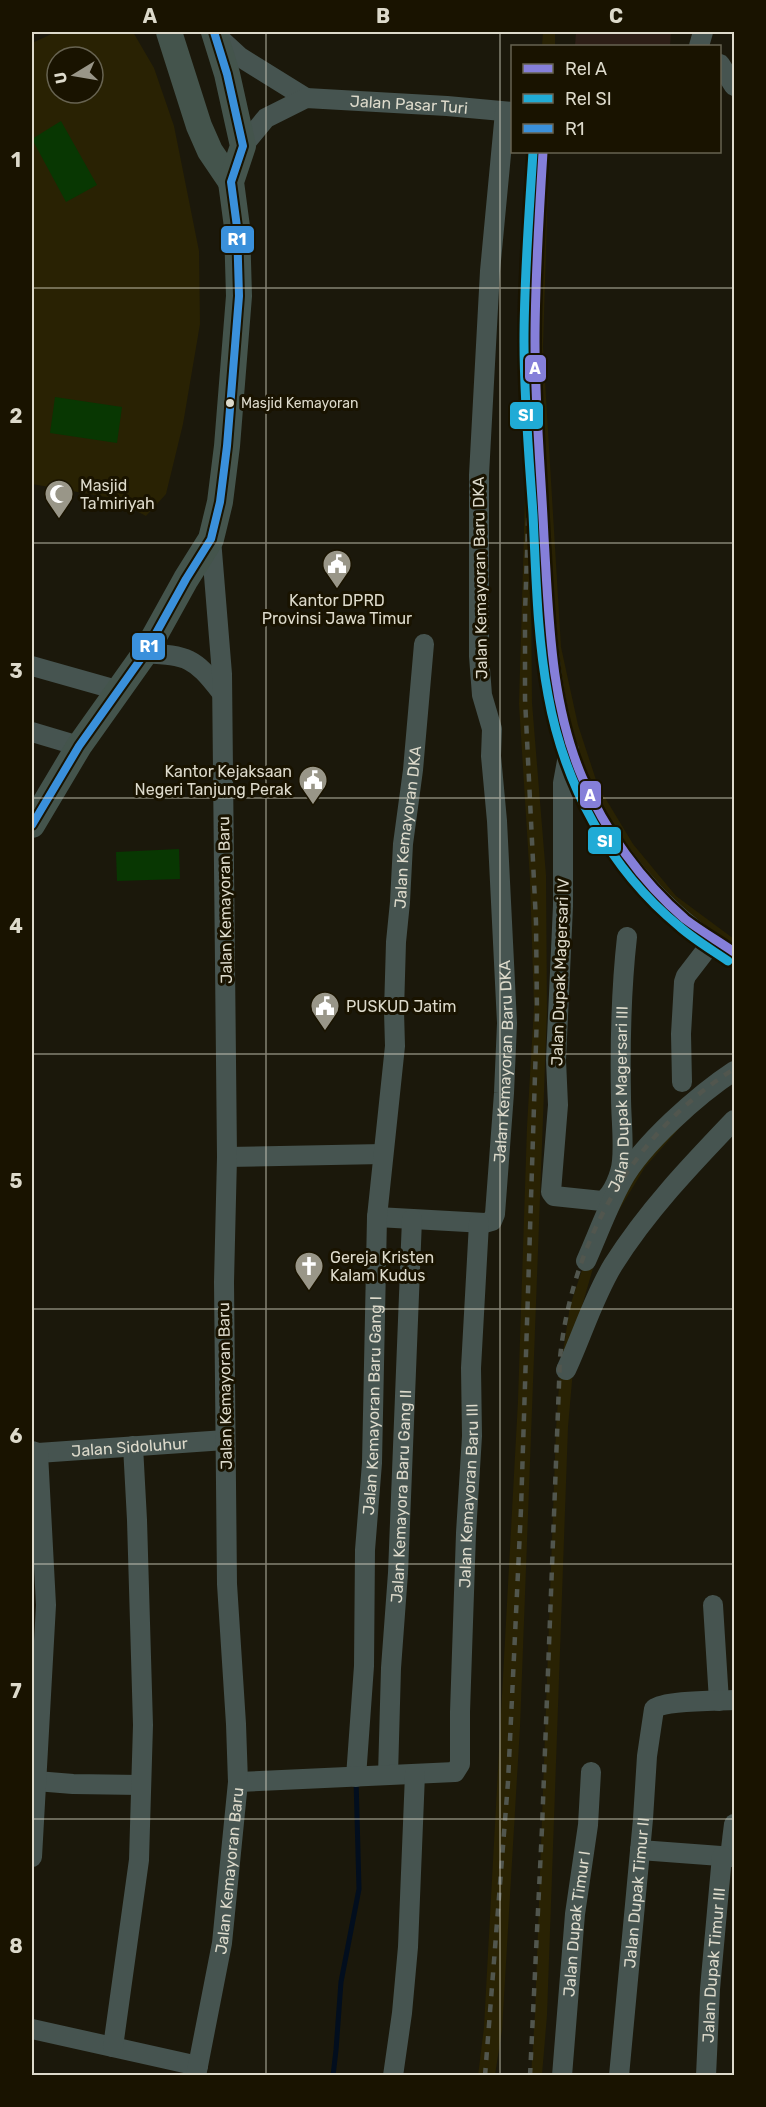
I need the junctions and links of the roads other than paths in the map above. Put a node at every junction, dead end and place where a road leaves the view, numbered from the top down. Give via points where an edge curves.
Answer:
1 (170, 32) edge
2 (215, 33) edge
3 (721, 65) edge
4 (735, 86) edge
5 (306, 98) junction
6 (509, 112) edge
7 (243, 146) junction
8 (231, 182) junction
9 (211, 539) junction
10 (546, 624) dead end
11 (424, 644) dead end
12 (145, 653) junction
13 (32, 666) edge
14 (117, 690) junction
15 (222, 692) junction
16 (32, 732) edge
17 (79, 746) junction
18 (569, 750) junction
19 (32, 825) edge
20 (658, 912) dead end
21 (627, 937) dead end
22 (706, 950) junction
23 (735, 957) edge
24 (735, 970) edge
25 (735, 1071) edge
26 (682, 1082) dead end
27 (735, 1120) edge
28 (382, 1154) junction
29 (227, 1157) junction
30 (552, 1194) joint
31 (377, 1217) junction
32 (412, 1219) junction
33 (485, 1222) junction
34 (586, 1261) dead end
35 (566, 1370) dead end
36 (225, 1440) junction
37 (133, 1446) junction
38 (35, 1452) edge
39 (713, 1605) dead end
40 (727, 1700) edge
41 (591, 1772) dead end
42 (415, 1774) junction
43 (388, 1775) junction
44 (356, 1777) junction
45 (36, 1781) junction
46 (238, 1782) junction
47 (140, 1785) junction
48 (735, 1824) edge
49 (640, 1850) junction
50 (32, 1857) edge
51 (729, 1857) edge
52 (32, 2029) edge
53 (113, 2047) junction
54 (197, 2071) edge
55 (393, 2076) edge
56 (562, 2076) edge
57 (619, 2076) edge
58 (706, 2076) edge

1 - 8 main road via 199,126
2 - 5 street, Jalan Pasar Turi via 240,57
2 - 7 main road
3 - 4 street
5 - 6 street, Jalan Pasar Turi
5 - 7 street, Jalan Pasar Turi via 266,118
6 - 33 street, Jalan Kemayoran Baru DKA via 490,271 479,475 479,656 482,695 492,729 507,1023 494,1216
7 - 8 main road
8 - 9 main road via 240,296 227,446
9 - 12 main road
9 - 15 street, Jalan Kemayoran Baru
10 - 18 street via 551,682
11 - 28 street, Jalan Kemayoran DKA via 403,844 396,942 395,1046
12 - 14 main road
12 - 15 street via 187,658
13 - 14 street
14 - 17 main road
15 - 29 street, Jalan Kemayoran Baru
16 - 17 street
17 - 19 main road
18 - 23 street via 579,783 635,874 687,924
18 - 30 street, Jalan Dupak Magersari IV via 563,783 558,1105
20 - 22 street
21 - 30 street, Jalan Dupak Magersari III via 620,1172 602,1201
22 - 24 street
22 - 26 street via 684,982
25 - 34 street via 710,1088 644,1151 623,1179
27 - 35 street via 638,1228 612,1267
28 - 29 street
28 - 31 street, Jalan Kemayoran Baru Gang I
29 - 36 street, Jalan Kemayoran Baru
31 - 32 street
31 - 44 street, Jalan Kemayoran Baru Gang I via 372,1463
32 - 33 street
32 - 43 street, Jalan Kemayora Baru Gang II
33 - 42 street, Jalan Kemayoran Baru III via 471,1368 460,1764 455,1772
36 - 37 street, Jalan Sidoluhur
36 - 46 street, Jalan Kemayoran Baru via 227,1584
37 - 38 street, Jalan Sidoluhur
37 - 47 street via 143,1725
38 - 45 street via 46,1605
39 - 40 street
40 - 49 street, Jalan Dupak Timur II via 654,1709
41 - 56 street, Jalan Dupak Timur I
42 - 43 street
42 - 55 street via 407,1958
43 - 44 street
44 - 46 street
45 - 47 street
45 - 50 street
46 - 54 street, Jalan Kemayoran Baru via 222,1943
47 - 53 street via 139,1860
48 - 51 street, Jalan Dupak Timur III
49 - 51 street
49 - 57 street, Jalan Dupak Timur II
51 - 58 street, Jalan Dupak Timur III via 710,1989
52 - 53 street
53 - 54 street

